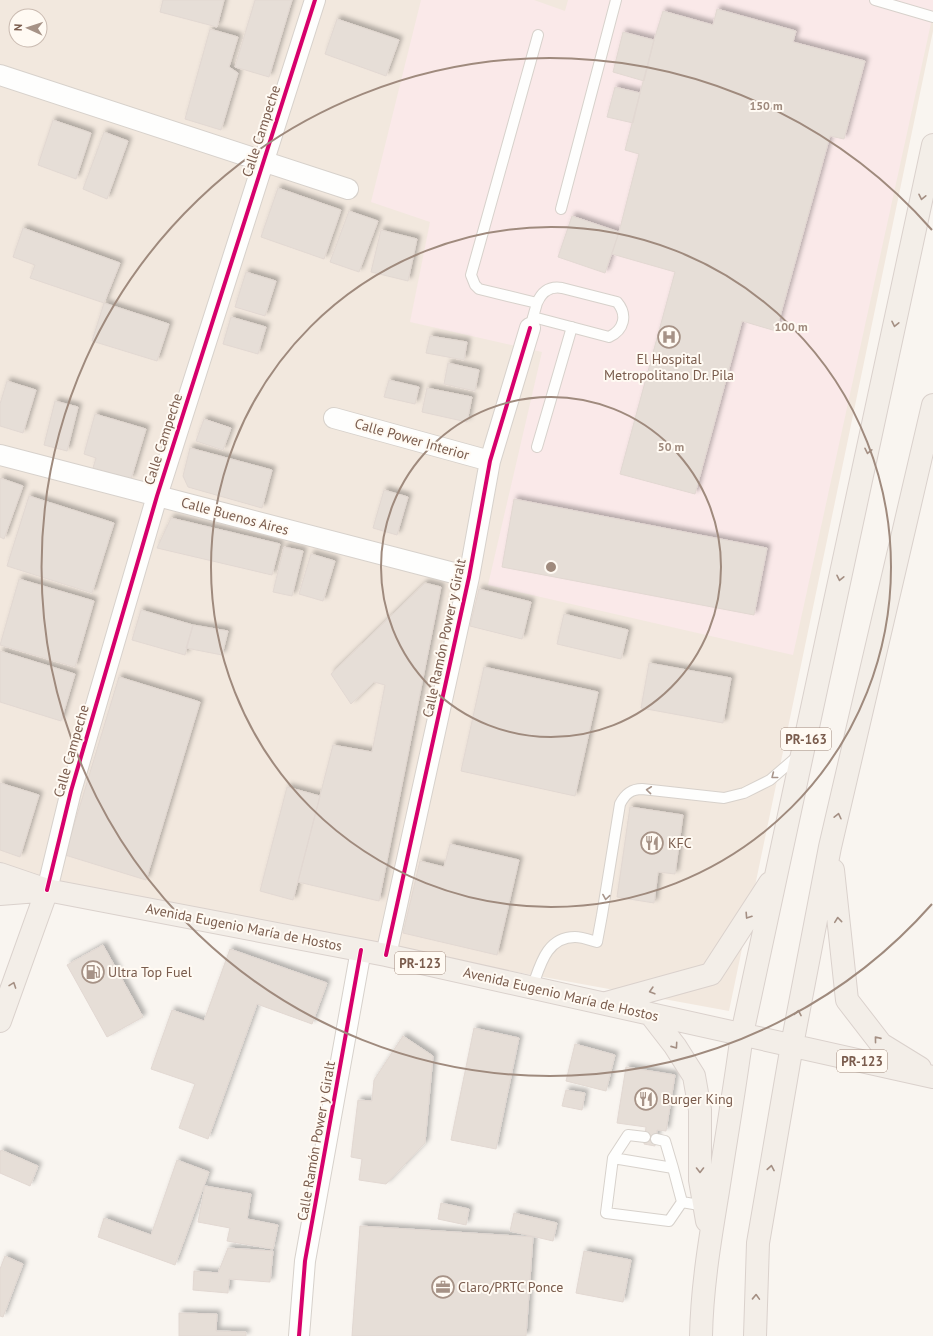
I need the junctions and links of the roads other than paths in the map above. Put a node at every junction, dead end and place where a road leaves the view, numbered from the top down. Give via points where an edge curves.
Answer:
1 (315, 0) edge
2 (616, 0) edge
3 (876, 0) edge
4 (933, 17) edge
5 (538, 35) dead end
6 (0, 75) edge
7 (933, 145) edge
8 (263, 161) junction
9 (348, 189) dead end
10 (561, 209) dead end
11 (537, 303) junction
12 (531, 323) junction
13 (572, 327) junction
14 (933, 405) edge
15 (334, 418) dead end
16 (537, 447) dead end
17 (0, 455) edge
18 (490, 461) junction
19 (157, 496) junction
20 (469, 577) junction
21 (803, 751) junction
22 (830, 848) junction
23 (777, 872) junction
24 (0, 874) edge
25 (47, 890) junction
26 (0, 894) edge
27 (361, 950) junction
28 (386, 955) junction
29 (532, 988) junction
30 (604, 1004) junction
31 (652, 1015) junction
32 (0, 1021) edge
33 (742, 1034) junction
34 (792, 1045) junction
35 (933, 1076) edge
36 (645, 1137) dead end
37 (656, 1139) dead end
38 (614, 1158) junction
39 (673, 1168) junction
40 (682, 1202) junction
41 (705, 1206) junction
42 (710, 1240) junction
43 (300, 1336) edge
44 (701, 1336) edge
45 (755, 1336) edge

1 - 8 street, Calle Campeche
2 - 10 lane
3 - 4 lane
5 - 11 lane via 471,275 479,289
6 - 8 street
7 -> 21 main road, PR-163
8 - 9 street
8 - 19 street, Calle Campeche
11 - 12 lane
11 - 13 lane via 544,292 556,287 617,302 621,307 624,319 615,334 609,336
12 - 13 lane
12 - 18 street, Calle Ramón Power y Giralt
13 - 16 lane
22 -> 14 main road
15 - 18 street, Calle Power Interior
17 - 19 street, Calle Buenos Aires
18 - 20 street, Calle Ramón Power y Giralt
19 - 20 street, Calle Buenos Aires
19 - 25 street, Calle Campeche via 70,791
20 - 28 street, Calle Ramón Power y Giralt
21 - 23 main road, PR-163
21 -> 29 lane via 770,780 744,793 724,798 642,789 626,794 620,804 597,942 575,937 551,946 543,957
34 -> 22 main road
35 -> 22 main road via 881,1044 847,1000
23 -> 30 main road via 711,974
23 - 33 main road, PR-163
24 - 25 main road
25 - 26 main road
25 - 27 main road, Avenida Eugenio María de Hostos / PR-123
32 -> 25 main road
27 - 28 main road, Avenida Eugenio María de Hostos / PR-123
27 - 43 street, Calle Ramón Power y Giralt via 305,1261
28 - 29 main road, Avenida Eugenio María de Hostos / PR-123
29 - 30 main road, Avenida Eugenio María de Hostos / PR-123
30 - 31 main road, Avenida Eugenio María de Hostos / PR-123
31 - 33 main road, Avenida Eugenio María de Hostos / PR-123
31 -> 41 main road via 694,1076 700,1110 700,1180
33 - 34 main road, Avenida Eugenio María de Hostos / PR-123
33 - 42 main road, PR-163
34 - 35 main road, Avenida Eugenio María de Hostos / PR-123
45 -> 34 main road via 758,1243
36 - 38 lane via 628,1135
37 - 39 lane via 665,1141
38 - 39 lane
38 - 40 lane via 606,1213 669,1221
39 - 40 lane
40 - 41 lane
41 - 42 main road
42 - 44 main road, PR-163

